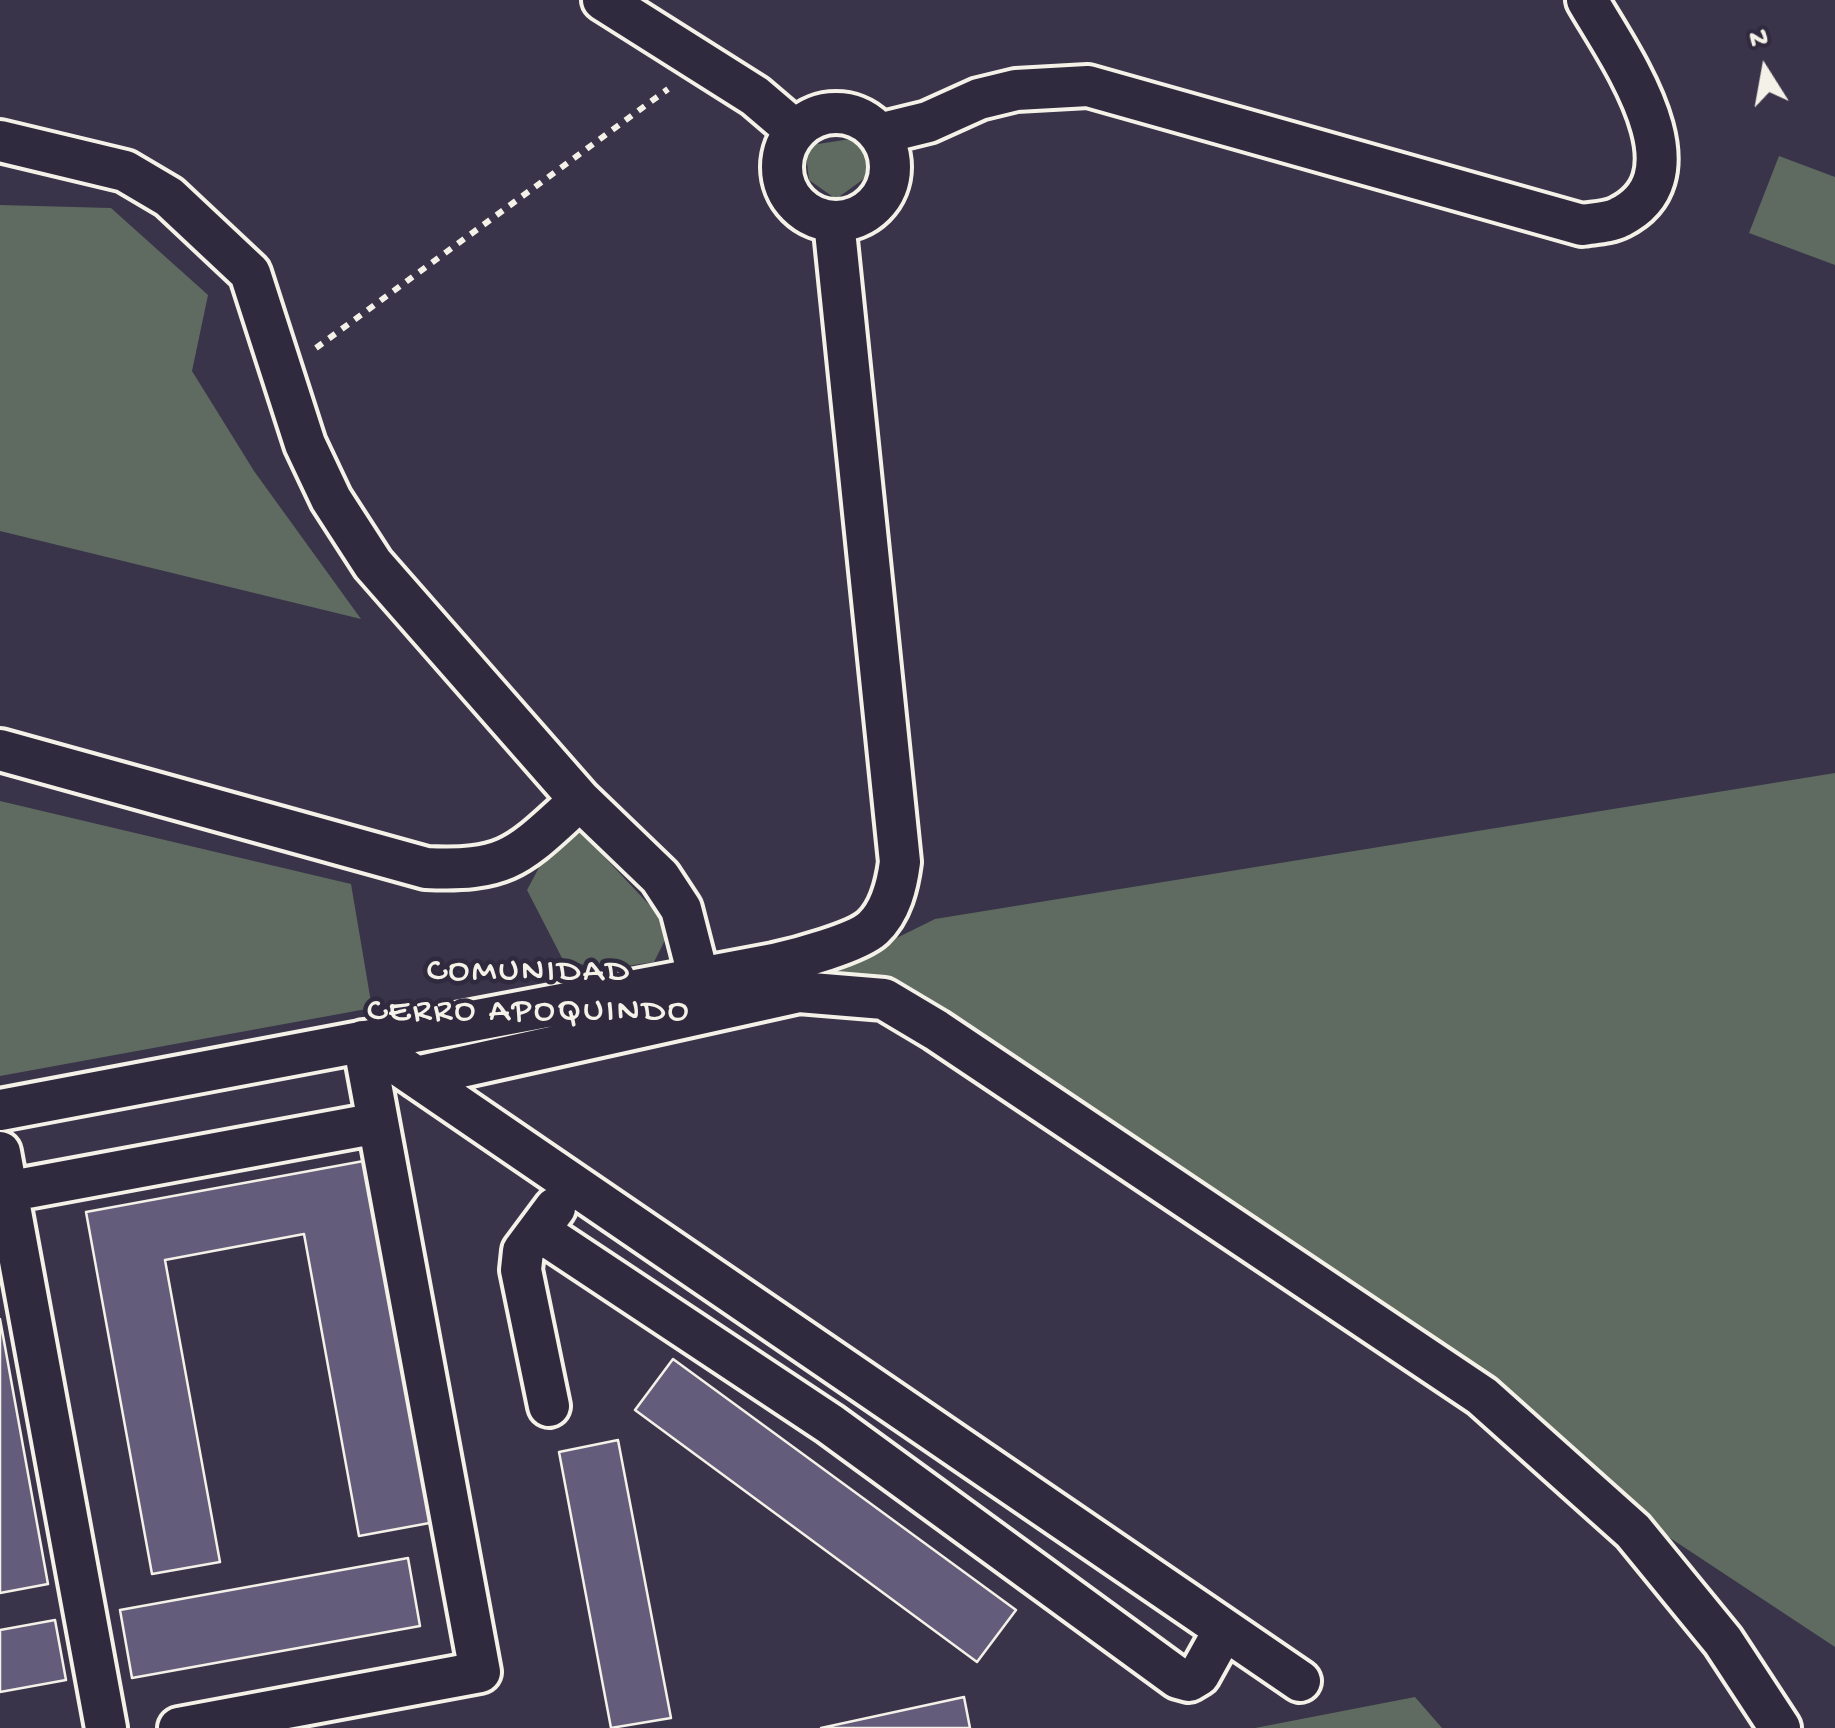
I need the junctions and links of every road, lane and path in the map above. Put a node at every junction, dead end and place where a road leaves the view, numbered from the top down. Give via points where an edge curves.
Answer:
1 (602, 0) edge
2 (1587, 0) edge
3 (702, 64) junction
4 (796, 130) junction
5 (880, 134) junction
6 (0, 141) edge
7 (834, 221) junction
8 (281, 373) junction
9 (0, 750) edge
10 (580, 800) junction
11 (699, 978) junction
12 (363, 1041) junction
13 (416, 1077) junction
14 (0, 1110) edge
15 (378, 1123) junction
16 (0, 1152) edge
17 (572, 1184) junction
18 (4, 1192) edge
19 (538, 1231) junction
20 (549, 1406) dead end
21 (1224, 1630) junction
22 (1300, 1681) dead end
23 (106, 1728) edge
24 (180, 1728) edge
25 (1780, 1728) edge

1 - 3 street
2 - 5 street via 1635,82 1654,130 1657,171 1645,198 1600,222 1582,225 1088,86 1016,90
3 - 4 street
3 - 8 path
4 - 5 street via 834,113 866,121
4 - 7 street via 781,160 788,194 800,209
5 - 7 street via 891,172 886,190 856,218
6 - 8 street via 125,171 169,197 250,273
7 - 11 street via 899,837 897,883 871,931 805,956
8 - 10 street via 304,444 373,564
9 - 10 street via 426,868 492,866 518,854
10 - 11 street via 660,876 681,909
11 - 12 street
12 - 13 street
12 - 14 street
12 - 15 street
13 - 17 street
13 - 25 street via 799,992 884,999 1482,1396 1633,1531 1723,1641
15 - 18 street
15 - 24 street via 480,1672
16 - 18 street
17 - 19 street
17 - 21 street
18 - 23 street
19 - 20 street via 523,1252 521,1270
19 - 21 street via 830,1424 1178,1678 1199,1675
21 - 22 street

